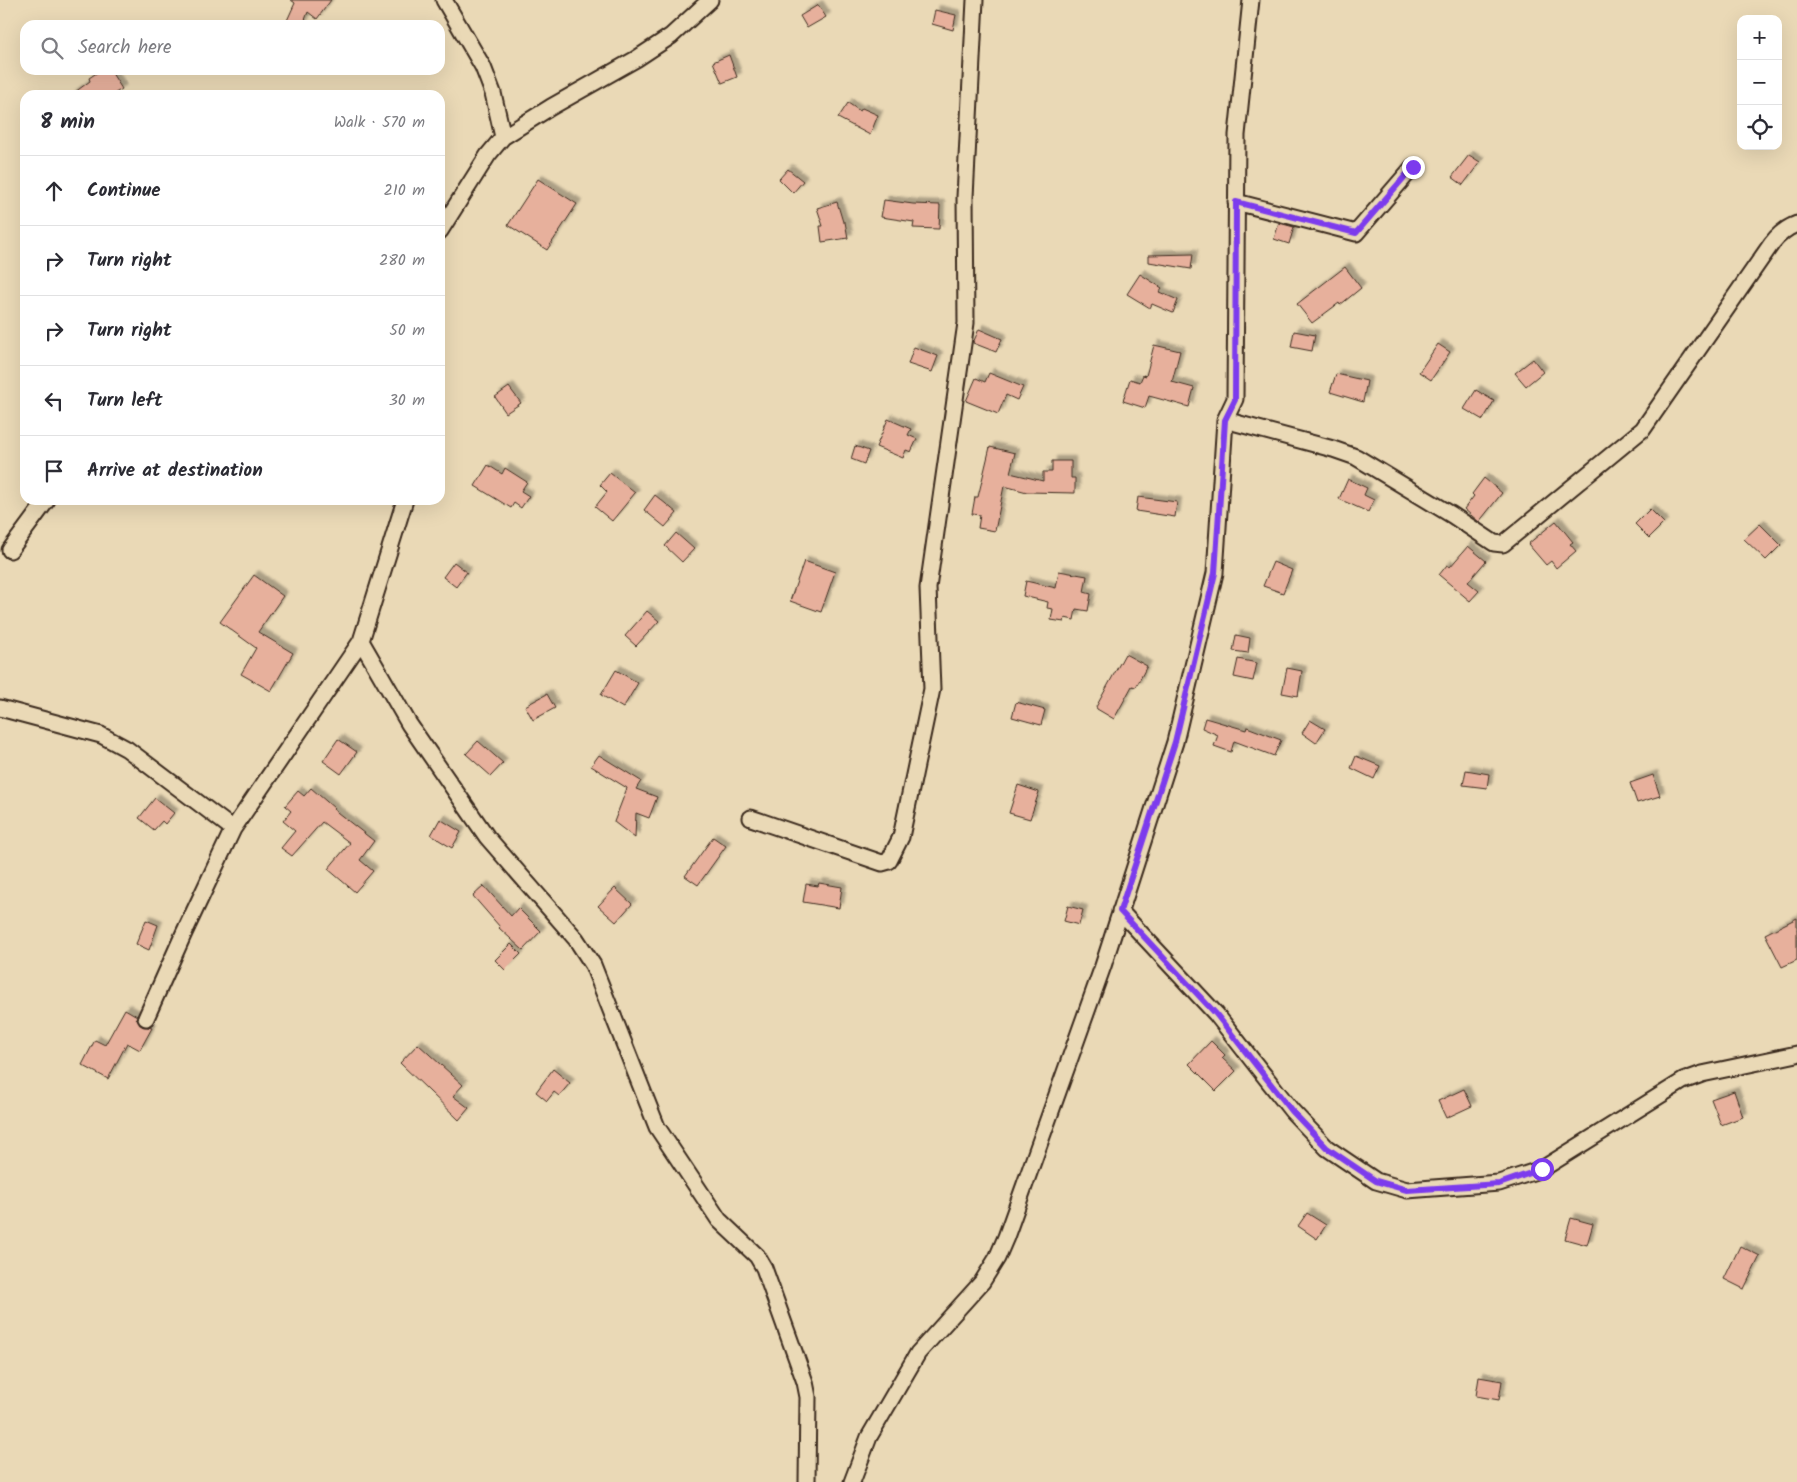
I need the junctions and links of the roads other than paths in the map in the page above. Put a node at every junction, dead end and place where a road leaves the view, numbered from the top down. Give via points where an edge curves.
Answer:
1 (444, 0) edge
2 (710, 0) edge
3 (975, 0) edge
4 (1251, 0) edge
5 (503, 137) junction
6 (1413, 167) dead end
7 (1236, 202) junction
8 (445, 223) edge
9 (1797, 224) edge
10 (1225, 420) junction
11 (43, 505) edge
12 (403, 505) edge
13 (10, 550) dead end
14 (361, 641) junction
15 (0, 708) edge
16 (751, 818) dead end
17 (233, 830) junction
18 (1120, 911) junction
19 (146, 1018) dead end
20 (1797, 1054) edge
21 (807, 1482) edge
22 (852, 1482) edge

1 - 5 street via 482,67 493,94
2 - 5 street via 670,36 643,54
3 - 16 street via 965,197 966,323 928,588 932,689 901,837 889,860 882,863
4 - 7 street via 1236,135
5 - 8 street
6 - 7 street via 1356,233
7 - 10 street via 1235,400
9 - 10 street via 1778,235 1643,429 1503,544 1494,543 1356,457
10 - 18 street via 1215,573 1175,742
11 - 13 street
12 - 14 street
14 - 17 street
14 - 21 street via 409,724 487,837 576,939 594,966 657,1127 719,1220 757,1256 764,1268 808,1397
15 - 17 street via 101,735 127,748
17 - 19 street
18 - 20 street via 1216,1014 1292,1111 1327,1148 1376,1181 1407,1190 1499,1184 1542,1169 1683,1081
18 - 22 street via 997,1258 982,1282 918,1353 869,1437

